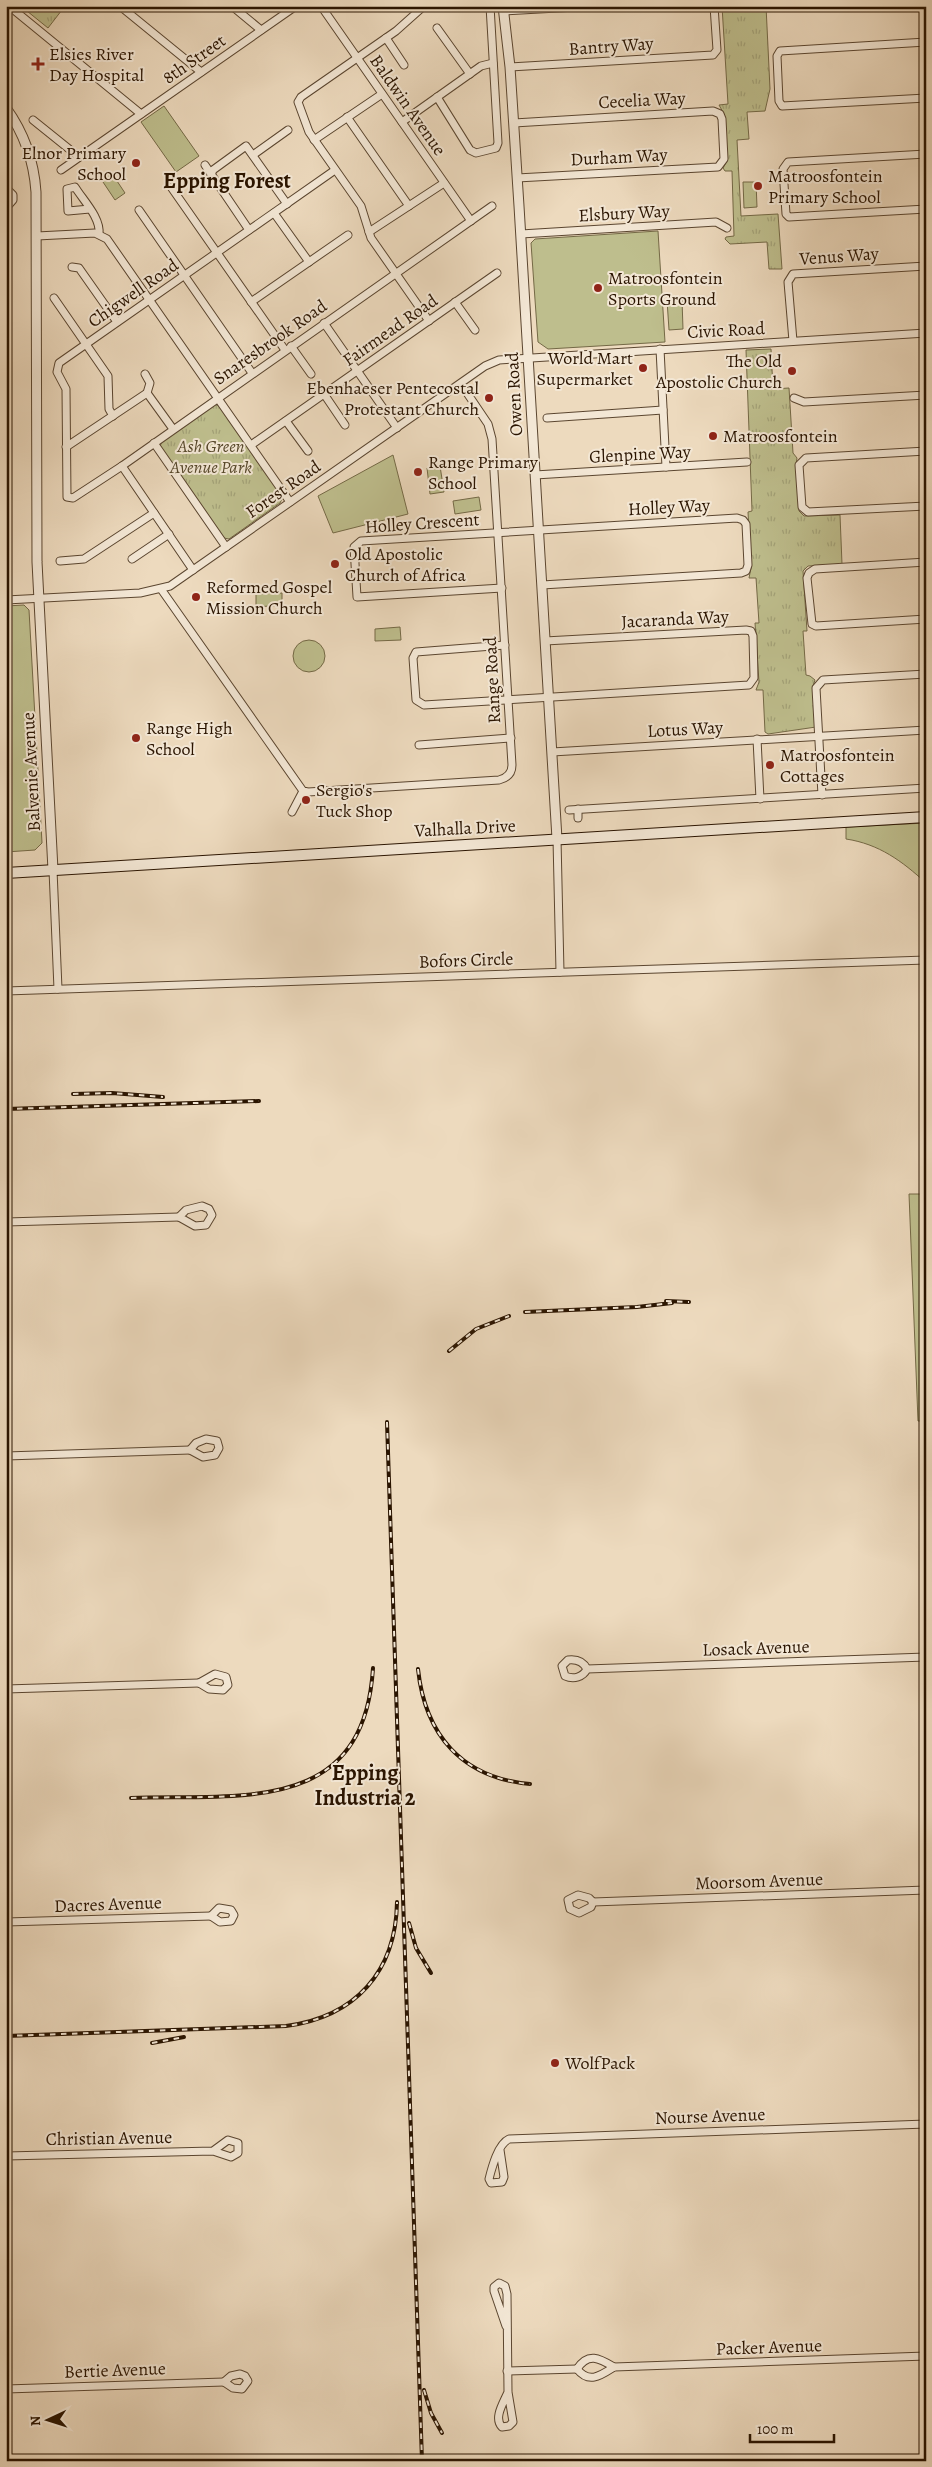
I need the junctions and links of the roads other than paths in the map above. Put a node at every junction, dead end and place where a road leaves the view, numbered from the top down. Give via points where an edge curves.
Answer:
1 (9, 6) edge
2 (120, 6) edge
3 (232, 6) edge
4 (296, 6) edge
5 (321, 6) edge
6 (424, 6) edge
7 (490, 6) edge
8 (594, 6) edge
9 (714, 6) edge
10 (504, 9) edge
11 (437, 28) dead end
12 (261, 30) junction
13 (386, 38) junction
14 (926, 42) edge
15 (357, 58) junction
16 (493, 63) junction
17 (404, 65) dead end
18 (510, 67) junction
19 (201, 72) junction
20 (470, 74) junction
21 (382, 94) junction
22 (437, 97) junction
23 (926, 98) edge
24 (6, 108) edge
25 (141, 114) junction
26 (347, 117) junction
27 (33, 120) dead end
28 (402, 122) junction
29 (514, 123) junction
30 (288, 130) dead end
31 (314, 140) junction
32 (926, 154) edge
33 (252, 155) junction
34 (79, 157) junction
35 (722, 164) joint
36 (205, 165) dead end
37 (61, 170) dead end
38 (335, 170) junction
39 (211, 175) junction
40 (517, 178) junction
41 (444, 182) junction
42 (171, 187) dead end
43 (6, 188) edge
44 (287, 204) junction
45 (8, 206) edge
46 (409, 206) junction
47 (492, 206) dead end
48 (90, 209) dead end
49 (926, 209) edge
50 (139, 210) dead end
51 (274, 213) junction
52 (471, 221) junction
53 (727, 228) dead end
54 (249, 230) junction
55 (369, 232) junction
56 (99, 234) junction
57 (521, 234) junction
58 (348, 235) dead end
59 (37, 236) junction
60 (217, 253) junction
61 (309, 262) junction
62 (926, 266) edge
63 (72, 267) dead end
64 (396, 273) junction
65 (497, 273) dead end
66 (185, 275) junction
67 (54, 298) dead end
68 (150, 300) junction
69 (251, 302) junction
70 (455, 302) junction
71 (429, 321) junction
72 (117, 322) junction
73 (324, 323) junction
74 (475, 330) dead end
75 (926, 333) edge
76 (792, 341) junction
77 (86, 344) junction
78 (288, 348) junction
79 (660, 349) junction
80 (528, 357) junction
81 (358, 371) junction
82 (252, 373) junction
83 (145, 374) dead end
84 (311, 374) dead end
85 (461, 384) junction
86 (147, 393) junction
87 (324, 394) junction
88 (926, 395) edge
89 (217, 397) junction
90 (794, 398) dead end
91 (663, 410) junction
92 (113, 416) junction
93 (547, 418) dead end
94 (286, 421) junction
95 (345, 425) dead end
96 (397, 428) junction
97 (173, 429) junction
98 (154, 443) junction
99 (251, 445) junction
100 (66, 447) junction
101 (308, 451) dead end
102 (926, 451) edge
103 (747, 462) dead end
104 (122, 466) junction
105 (666, 467) junction
106 (535, 475) junction
107 (66, 495) joint
108 (290, 502) junction
109 (926, 506) edge
110 (154, 513) junction
111 (538, 530) junction
112 (498, 533) junction
113 (169, 534) junction
114 (226, 547) junction
115 (132, 559) dead end
116 (60, 561) dead end
117 (926, 562) edge
118 (193, 570) junction
119 (542, 586) junction
120 (502, 588) junction
121 (161, 589) junction
122 (38, 598) junction
123 (6, 600) edge
124 (926, 619) edge
125 (545, 641) junction
126 (505, 645) junction
127 (926, 674) edge
128 (548, 697) junction
129 (508, 699) junction
130 (926, 730) edge
131 (819, 736) junction
132 (511, 738) junction
133 (756, 740) junction
134 (420, 745) dead end
135 (552, 752) junction
136 (926, 788) edge
137 (303, 791) junction
138 (822, 795) junction
139 (760, 798) junction
140 (578, 809) junction
141 (569, 810) dead end
142 (292, 812) dead end
143 (926, 817) edge
144 (578, 818) dead end
145 (556, 839) junction
146 (53, 870) junction
147 (6, 873) edge
148 (926, 960) edge
149 (560, 972) junction
150 (58, 989) junction
151 (6, 991) edge
152 (179, 1217) dead end
153 (6, 1222) edge
154 (190, 1450) dead end
155 (6, 1456) edge
156 (926, 1657) edge
157 (587, 1669) dead end
158 (198, 1683) dead end
159 (6, 1689) edge
160 (926, 1890) edge
161 (593, 1902) dead end
162 (211, 1916) dead end
163 (6, 1922) edge
164 (926, 2124) edge
165 (213, 2150) dead end
166 (500, 2150) dead end
167 (6, 2156) edge
168 (506, 2326) junction
169 (926, 2356) edge
170 (614, 2367) junction
171 (577, 2369) junction
172 (508, 2371) junction
173 (224, 2382) dead end
174 (6, 2389) edge
175 (508, 2392) dead end

1 - 25 street
2 - 19 street
3 - 12 street
4 - 12 street, 8th Street
5 - 15 street, Baldwin Avenue
6 - 13 street
7 - 16 street
8 - 10 street
9 - 18 street, Bantry Way via 717,50 713,55
10 - 18 street, Owen Road
11 - 20 street
12 - 19 street, 8th Street
13 - 15 street
13 - 17 street
14 - 23 street via 780,51 777,56 781,105
15 - 21 street, Baldwin Avenue
15 - 31 street via 299,100 298,106
16 - 20 street
16 - 22 street via 498,143 493,150 476,153 470,150
18 - 29 street, Owen Road
19 - 25 street, 8th Street
20 - 22 street
21 - 26 street
21 - 28 street, Baldwin Avenue
22 - 28 street
24 - 59 street, Balvenie Avenue via 23,136 31,161 36,192
25 - 34 street, 8th Street
26 - 31 street
26 - 46 street
27 - 34 street
28 - 41 street, Baldwin Avenue
29 - 35 street, Cecelia Way via 715,111 722,117
29 - 40 street, Owen Road
30 - 33 street
31 - 38 street
32 - 49 street via 786,163 784,168 788,216
33 - 39 street via 246,146 213,170
33 - 44 street
34 - 37 street, 8th Street
35 - 40 street, Durham Way via 718,167
36 - 39 street
38 - 44 street, Chigwell Road
38 - 55 street via 361,206
39 - 54 street
40 - 57 street, Owen Road
41 - 46 street
41 - 52 street, Baldwin Avenue
42 - 60 street
43 - 45 street via 13,195
44 - 51 street, Chigwell Road
46 - 55 street
47 - 52 street, Snaresbrook Road
48 - 56 street via 98,223
50 - 66 street
51 - 54 street, Chigwell Road
51 - 61 street
52 - 64 street, Snaresbrook Road
53 - 57 street, Elsbury Way via 716,222
54 - 60 street, Chigwell Road
55 - 64 street
56 - 59 street
56 - 68 street via 107,239
57 - 80 street, Owen Road
58 - 61 street
59 - 122 street, Balvenie Avenue
60 - 66 street, Chigwell Road
60 - 69 street
61 - 69 street
62 - 76 street, Venus Way via 792,274 788,282
63 - 72 street via 79,268
64 - 71 street
64 - 73 street, Snaresbrook Road
65 - 70 street, Fairmead Road
66 - 68 street, Chigwell Road
66 - 82 street
67 - 77 street
68 - 72 street, Chigwell Road
68 - 89 street
69 - 78 street
70 - 71 street, Fairmead Road
70 - 74 street
71 - 81 street, Fairmead Road
72 - 77 street, Chigwell Road
73 - 78 street, Snaresbrook Road
73 - 81 street
75 - 76 street, Civic Road
76 - 79 street, Civic Road
77 - 92 street via 108,376 109,409
77 - 100 street, Chigwell Road via 56,368 66,388
78 - 82 street, Snaresbrook Road
78 - 84 street
79 - 80 street, Civic Road
79 - 91 street
80 - 85 street, Forest Road via 494,362
80 - 106 street, Owen Road
81 - 87 street, Fairmead Road
81 - 96 street
82 - 89 street, Snaresbrook Road
83 - 86 street via 150,383
85 - 96 street, Forest Road
85 - 112 street, Range Road via 491,433
86 - 92 street
86 - 97 street
87 - 94 street, Fairmead Road
87 - 95 street
88 - 90 street via 804,402
89 - 97 street, Snaresbrook Road
89 - 99 street
91 - 93 street
91 - 105 street
92 - 100 street
94 - 99 street, Fairmead Road
94 - 101 street
96 - 108 street, Forest Road
97 - 98 street, Snaresbrook Road
98 - 104 street, Snaresbrook Road
98 - 114 street
99 - 108 street
100 - 107 street, Chigwell Road
102 - 109 street via 803,459 800,465 803,510
103 - 105 street, Glenpine Way
104 - 107 street, Snaresbrook Road via 73,498
104 - 110 street
105 - 106 street, Glenpine Way
106 - 111 street, Owen Road
108 - 114 street, Forest Road
110 - 113 street
110 - 116 street via 84,559
111 - 112 street, Holley Crescent
111 - 119 street, Owen Road
111 - 119 street, Holley Way via 737,518 743,520 746,527 748,565 741,573
112 - 120 street, Range Road
112 - 120 street, Holley Crescent via 361,541 354,547 357,597
113 - 115 street
113 - 118 street
114 - 118 street, Forest Road
117 - 124 street via 811,571 808,578 812,624
118 - 121 street, Forest Road
119 - 125 street, Owen Road
120 - 126 street, Range Road
121 - 122 street, Forest Road
121 - 137 street
122 - 123 street, Forest Road
122 - 146 street, Balvenie Avenue
125 - 128 street, Owen Road
125 - 128 street, Jacaranda Way via 749,630 753,636 754,678 749,685
126 - 129 street, Range Road
126 - 129 street via 421,650 412,658 415,698 419,704
127 - 131 street via 819,682 816,688
128 - 129 street
128 - 135 street, Owen Road
129 - 132 street, Range Road
130 - 131 street, Lotus Way
131 - 133 street, Lotus Way
131 - 138 street
132 - 134 street
132 - 137 street, Range Road via 511,771 499,780
133 - 135 street, Lotus Way
133 - 139 street
135 - 145 street, Owen Road
136 - 138 street
137 - 142 street
138 - 139 street
139 - 140 street
140 - 141 street
140 - 144 street
143 - 145 main road, Valhalla Drive
145 - 146 main road, Valhalla Drive
145 - 149 street
146 - 147 main road, Valhalla Drive
146 - 150 street
148 - 149 street, Bofors Circle
149 - 150 street, Bofors Circle
150 - 151 street, Bofors Circle
152 - 153 street
154 - 155 street
156 - 157 street, Losack Avenue
158 - 159 street
160 - 161 street, Moorsom Avenue
162 - 163 street, Dacres Avenue
164 - 166 street, Nourse Avenue via 514,2138 503,2142
165 - 167 street, Christian Avenue
168 - 168 street via 494,2291 498,2283 505,2286 507,2294
168 - 172 street
169 - 170 street, Packer Avenue
170 - 171 street, Packer Avenue via 592,2379
170 - 171 street, Packer Avenue via 591,2357
171 - 172 street, Packer Avenue
172 - 175 street
173 - 174 street, Bertie Avenue

